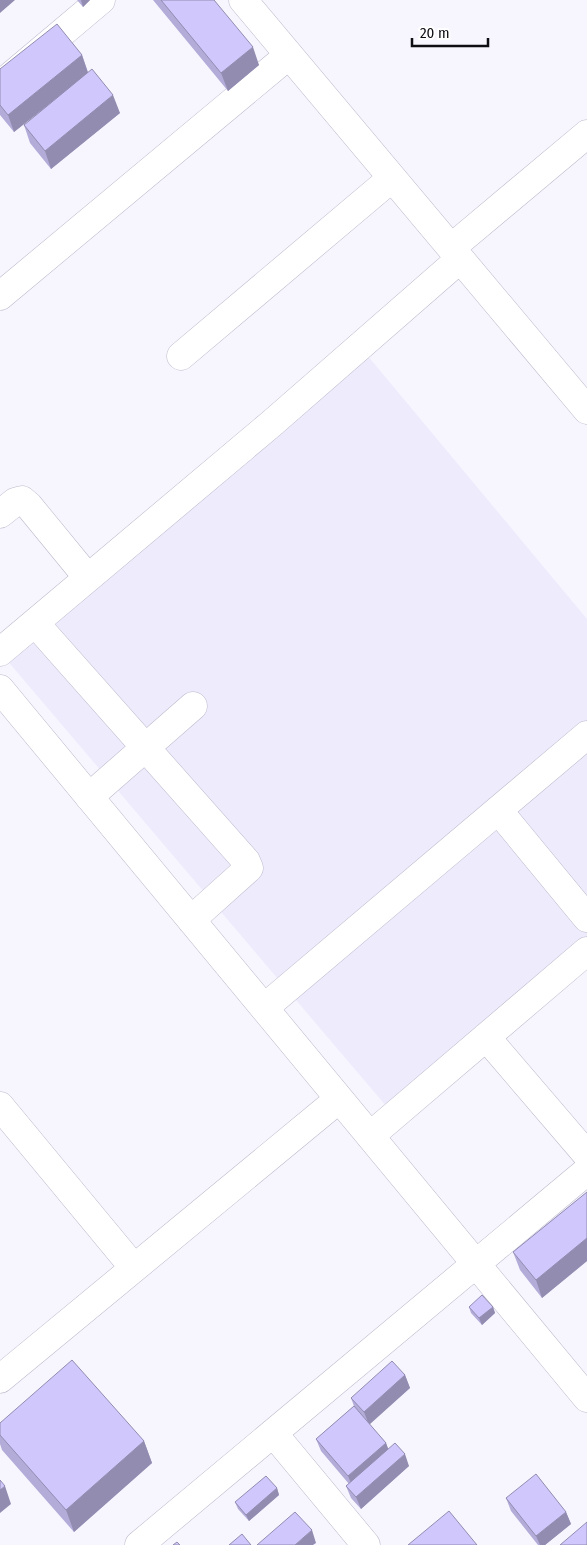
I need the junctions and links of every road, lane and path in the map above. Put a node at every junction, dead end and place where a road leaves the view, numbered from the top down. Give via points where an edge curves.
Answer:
1 (101, 0) edge
2 (243, 0) edge
3 (289, 55) junction
4 (0, 85) edge
5 (587, 134) edge
6 (392, 178) junction
7 (456, 254) junction
8 (0, 296) edge
9 (181, 356) dead end
10 (584, 400) edge
11 (0, 514) edge
12 (88, 578) junction
13 (35, 623) junction
14 (0, 652) edge
15 (0, 689) edge
16 (193, 706) dead end
17 (587, 735) edge
18 (145, 747) junction
19 (89, 797) junction
20 (498, 810) junction
21 (587, 918) edge
22 (191, 920) junction
23 (587, 951) edge
24 (264, 1008) junction
25 (486, 1037) junction
26 (339, 1099) junction
27 (0, 1106) edge
28 (370, 1136) junction
29 (587, 1155) edge
30 (587, 1171) edge
31 (476, 1263) junction
32 (134, 1268) junction
33 (0, 1379) edge
34 (587, 1398) edge
35 (273, 1433) junction
36 (138, 1545) edge
37 (366, 1545) edge

1 - 4 street
2 - 3 street
3 - 6 street
3 - 8 street
5 - 7 street
6 - 7 street
6 - 9 street
7 - 10 street
7 - 12 street via 271,424
11 - 12 street via 22,500
12 - 13 street
13 - 14 street
13 - 18 street
15 - 19 street
16 - 18 street
17 - 20 street
18 - 19 street
18 - 22 street via 249,868
19 - 22 street
20 - 21 street
20 - 24 street
22 - 24 street
23 - 25 street
24 - 26 street
25 - 28 street
25 - 29 street
26 - 28 street
26 - 32 street
27 - 32 street
28 - 31 street
30 - 31 street
31 - 34 street
31 - 35 street
32 - 33 street
35 - 36 street
35 - 37 street

